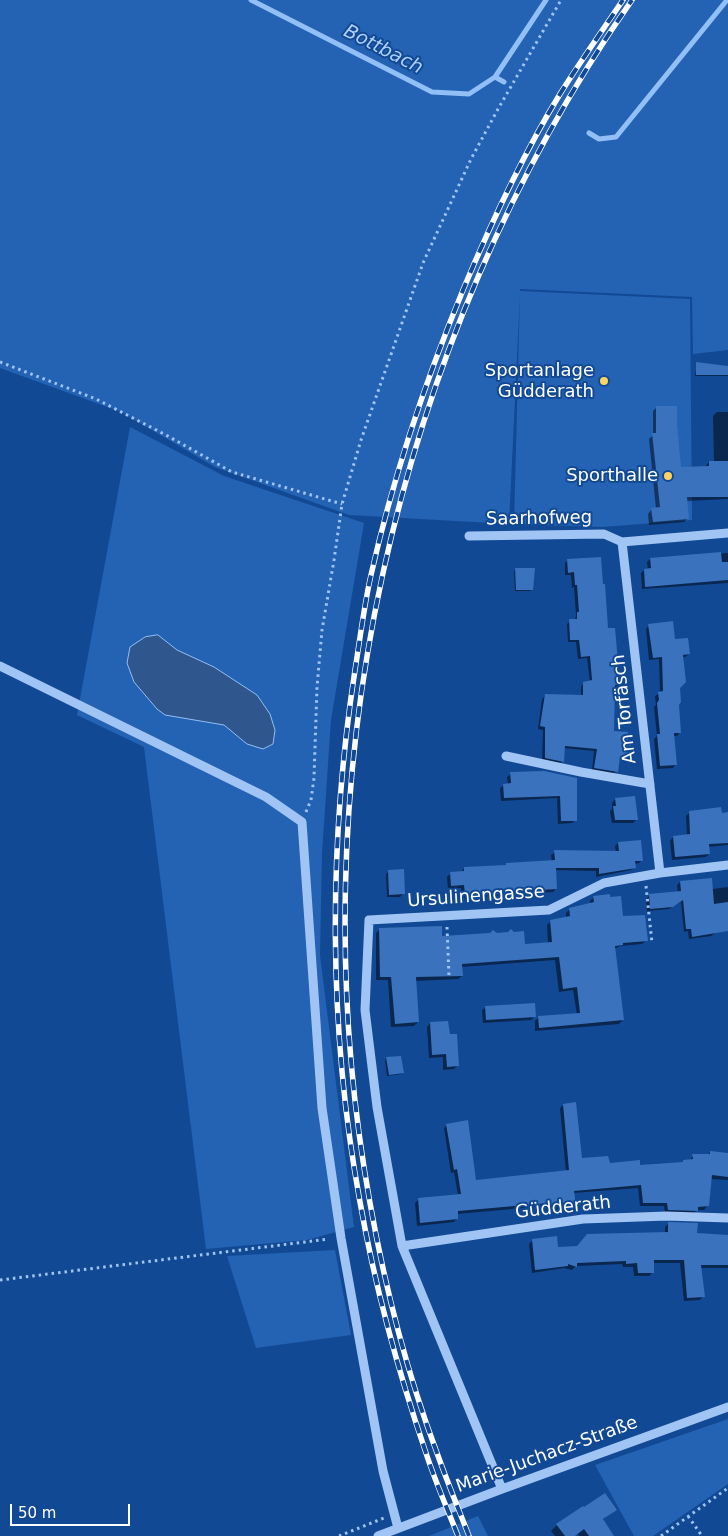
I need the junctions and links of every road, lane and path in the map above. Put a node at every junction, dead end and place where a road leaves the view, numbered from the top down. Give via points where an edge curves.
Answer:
1 (561, 0) edge
2 (0, 362) edge
3 (342, 504) junction
4 (728, 533) edge
5 (469, 536) dead end
6 (622, 542) junction
7 (0, 666) edge
8 (506, 756) dead end
9 (650, 784) junction
10 (302, 822) junction
11 (728, 865) edge
12 (660, 873) junction
13 (644, 875) junction
14 (446, 916) junction
15 (652, 943) dead end
16 (449, 977) dead end
17 (728, 1218) edge
18 (341, 1238) junction
19 (402, 1246) junction
20 (0, 1280) edge
21 (728, 1407) edge
22 (728, 1488) edge
23 (502, 1489) junction
24 (394, 1514) junction
25 (688, 1516) junction
26 (398, 1528) junction
27 (339, 1536) edge
28 (378, 1536) edge
29 (661, 1536) edge
30 (702, 1536) edge

1 - 3 path via 476,151 423,263
2 - 3 path via 96,399 232,472
3 - 10 path via 322,630 314,778 311,800
4 - 6 street, Saarhofweg
5 - 6 street, Saarhofweg via 604,534
6 - 9 street, Am Torfäsch
7 - 10 street via 266,797
8 - 9 street
9 - 12 street, Am Torfäsch
10 - 18 street via 322,1108
11 - 12 street, Ursulinengasse
12 - 13 street, Ursulinengasse
13 - 14 street, Ursulinengasse via 604,883 549,910
13 - 15 path
14 - 16 path
14 - 19 street, Ursulinengasse via 369,920 365,1010 377,1106
17 - 19 street, Güdderath via 583,1219
18 - 20 path
18 - 24 street via 382,1471
19 - 23 street
21 - 23 street, Marie-Juchacz-Straße
22 - 25 path
23 - 26 street, Marie-Juchacz-Straße
24 - 26 street
24 - 27 path
25 - 29 path
25 - 30 path
26 - 28 street, Marie-Juchacz-Straße

